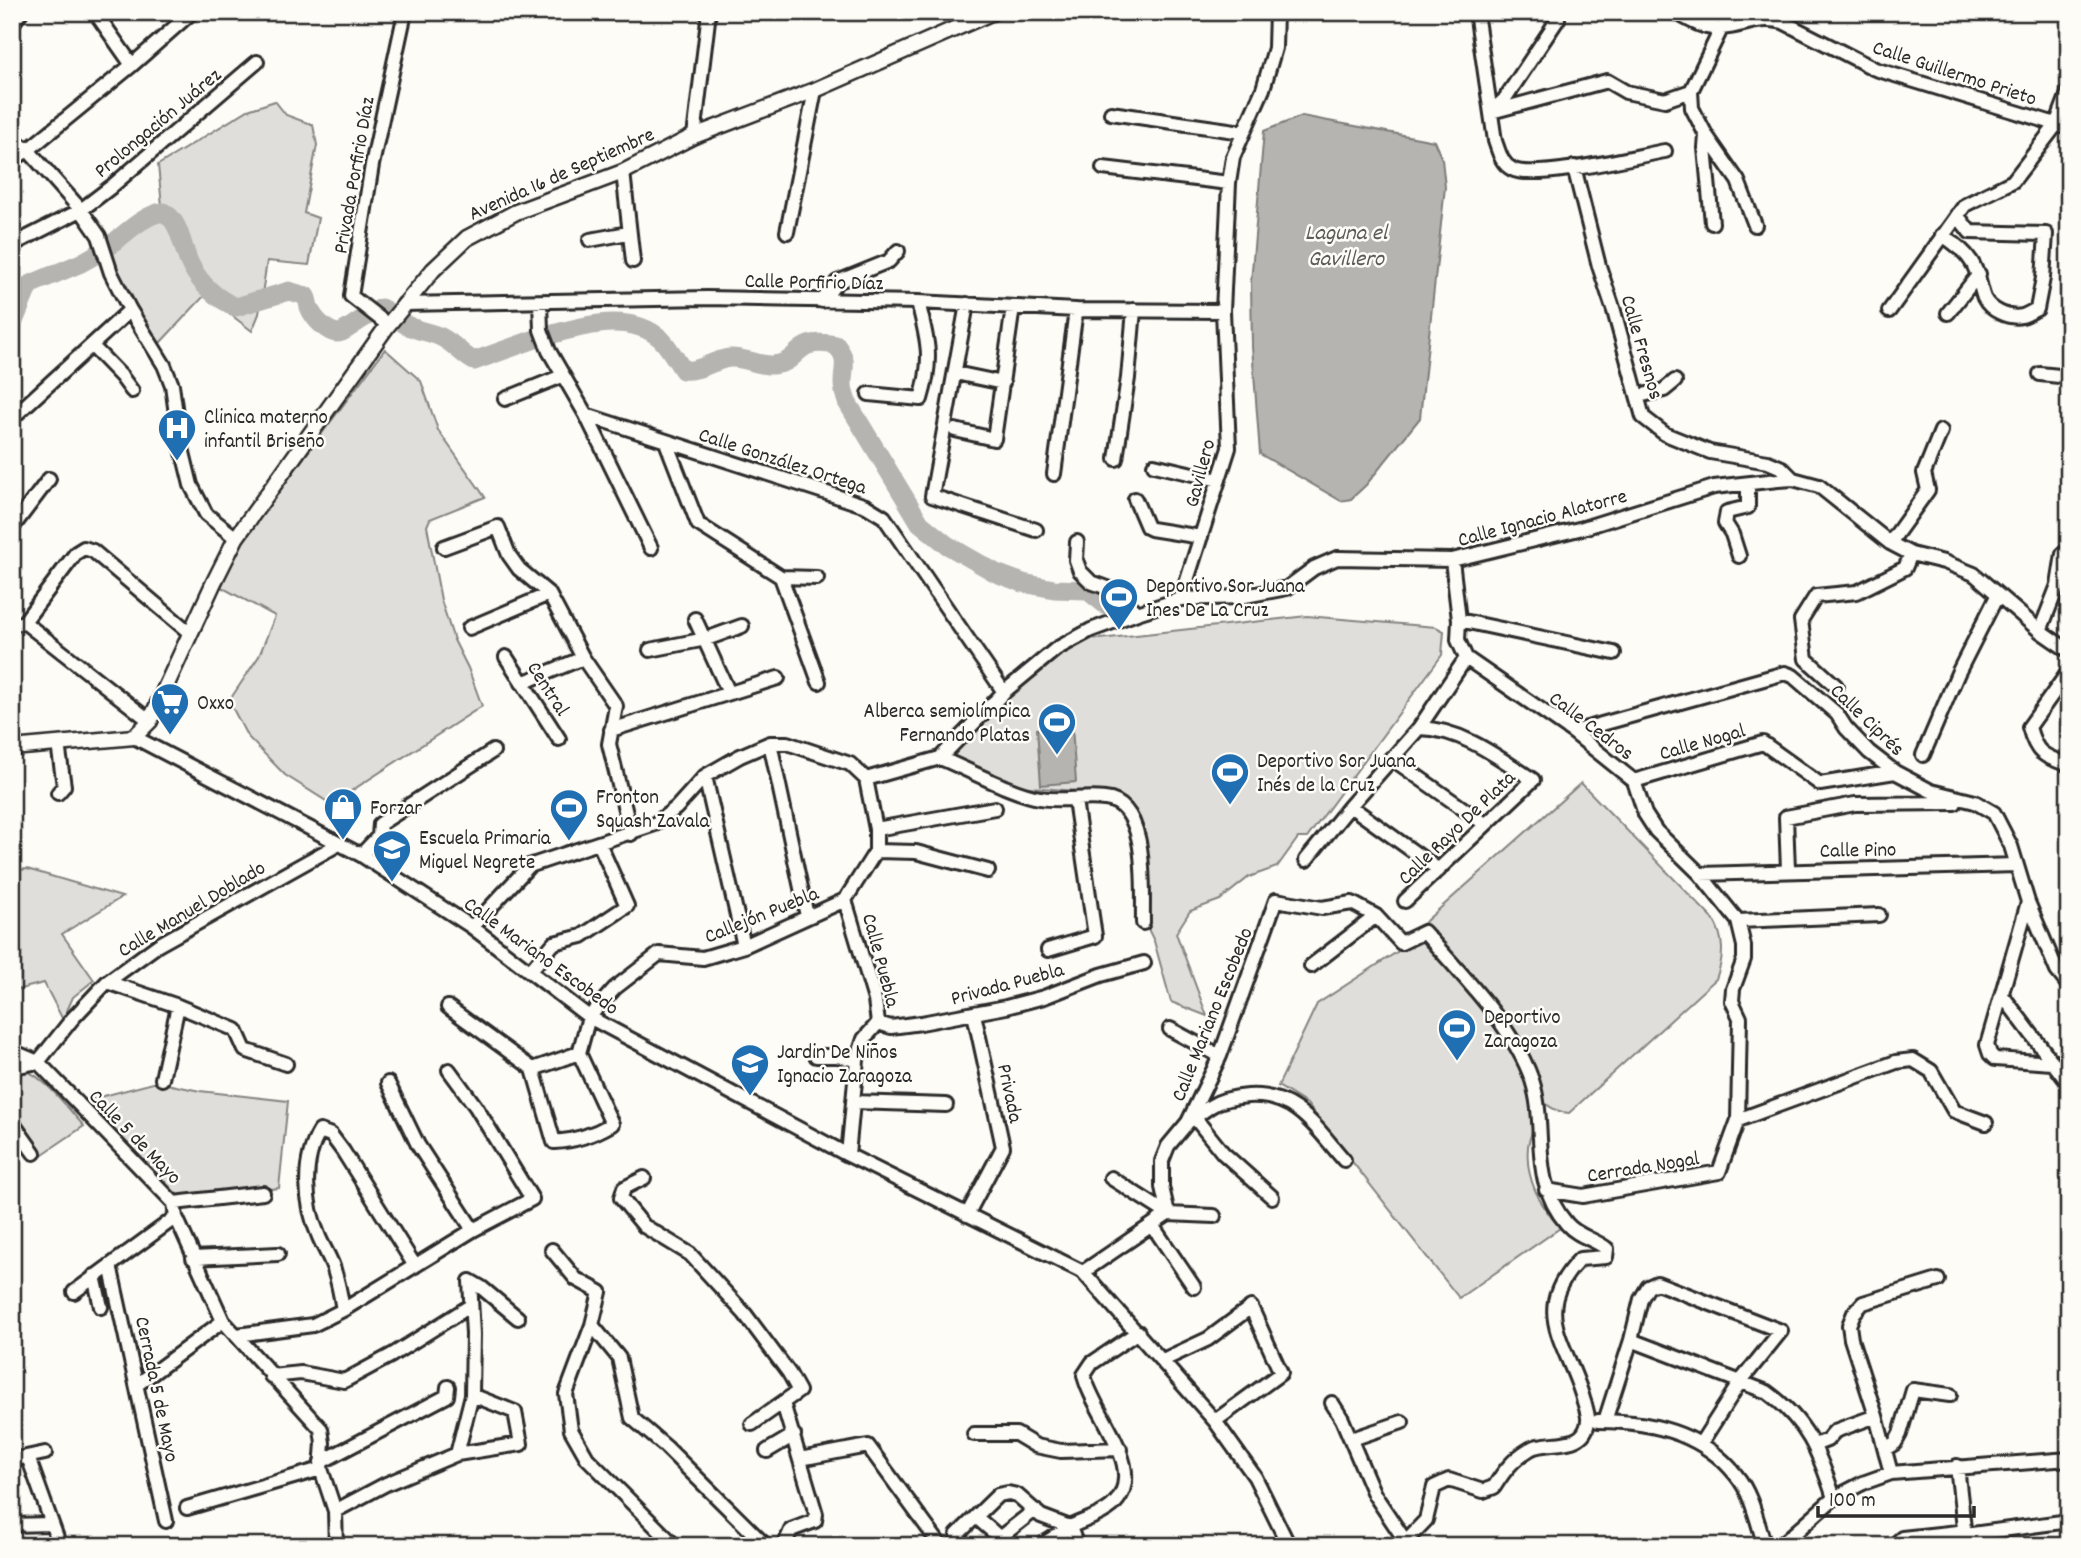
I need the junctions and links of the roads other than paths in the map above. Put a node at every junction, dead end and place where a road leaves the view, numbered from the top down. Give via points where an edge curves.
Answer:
1 (21, 12) edge
2 (94, 12) edge
3 (192, 12) edge
4 (709, 12) edge
5 (993, 12) edge
6 (1276, 12) edge
7 (1476, 12) edge
8 (1675, 12) edge
9 (404, 17) dead end
10 (1558, 19) dead end
11 (12, 24) edge
12 (1721, 29) junction
13 (257, 62) dead end
14 (132, 65) junction
15 (814, 90) junction
16 (2069, 91) edge
17 (1691, 92) junction
18 (1490, 112) junction
19 (1111, 113) dead end
20 (2062, 127) edge
21 (1242, 132) junction
22 (1706, 135) junction
23 (694, 136) junction
24 (12, 139) edge
25 (28, 150) junction
26 (1665, 151) dead end
27 (12, 160) edge
28 (1574, 167) junction
29 (1103, 168) dead end
30 (623, 172) junction
31 (1229, 183) junction
32 (81, 210) junction
33 (1957, 215) junction
34 (1712, 223) dead end
35 (1755, 225) dead end
36 (787, 232) dead end
37 (628, 233) junction
38 (1942, 235) junction
39 (590, 240) dead end
40 (12, 245) edge
41 (898, 251) dead end
42 (632, 261) dead end
43 (1979, 274) junction
44 (822, 300) junction
45 (540, 302) junction
46 (918, 302) junction
47 (404, 304) junction
48 (967, 304) junction
49 (1013, 307) junction
50 (130, 310) junction
51 (1076, 310) junction
52 (1134, 310) junction
53 (1223, 311) junction
54 (1889, 311) dead end
55 (1948, 313) dead end
56 (388, 325) junction
57 (92, 346) junction
58 (955, 373) junction
59 (2040, 374) dead end
60 (562, 376) junction
61 (2069, 377) edge
62 (1675, 381) dead end
63 (1003, 383) junction
64 (132, 391) dead end
65 (869, 394) dead end
66 (1639, 396) junction
67 (505, 399) dead end
68 (586, 415) junction
69 (12, 418) edge
70 (954, 430) dead end
71 (1941, 431) dead end
72 (666, 442) junction
73 (1116, 459) dead end
74 (1154, 465) dead end
75 (1054, 474) dead end
76 (49, 479) dead end
77 (1793, 479) junction
78 (1219, 480) junction
79 (1748, 484) junction
80 (1135, 499) dead end
81 (12, 528) edge
82 (1036, 530) dead end
83 (1200, 537) junction
84 (236, 538) junction
85 (1077, 542) dead end
86 (1890, 543) junction
87 (443, 547) dead end
88 (651, 548) dead end
89 (2069, 550) edge
90 (1911, 554) junction
91 (1739, 556) dead end
92 (1452, 560) junction
93 (780, 577) junction
94 (817, 578) dead end
95 (2064, 588) edge
96 (549, 594) junction
97 (1997, 596) junction
98 (1181, 599) junction
99 (1136, 613) junction
100 (695, 619) dead end
101 (1460, 620) junction
102 (18, 624) edge
103 (742, 626) dead end
104 (469, 628) dead end
105 (2040, 631) junction
106 (190, 633) junction
107 (706, 639) junction
108 (650, 650) dead end
109 (2069, 651) edge
110 (1614, 653) dead end
111 (506, 657) dead end
112 (583, 657) junction
113 (1466, 658) junction
114 (2069, 671) edge
115 (778, 678) dead end
116 (820, 682) dead end
117 (522, 683) junction
118 (1836, 686) dead end
119 (1004, 692) junction
120 (729, 693) junction
121 (150, 721) junction
122 (1419, 728) junction
123 (611, 730) junction
124 (1573, 732) junction
125 (134, 737) junction
126 (559, 739) dead end
127 (770, 743) junction
128 (58, 744) junction
129 (12, 748) edge
130 (492, 751) dead end
131 (1923, 755) dead end
132 (940, 758) junction
133 (1391, 758) junction
134 (2069, 765) edge
135 (1895, 772) junction
136 (705, 776) junction
137 (866, 779) junction
138 (1634, 781) junction
139 (58, 793) dead end
140 (1075, 800) junction
141 (1975, 802) junction
142 (1350, 806) junction
143 (995, 808) dead end
144 (1485, 824) junction
145 (876, 829) junction
146 (631, 834) junction
147 (599, 843) junction
148 (338, 844) junction
149 (876, 851) junction
150 (361, 855) junction
151 (1306, 860) dead end
152 (2016, 865) junction
153 (1439, 870) junction
154 (1788, 870) junction
155 (988, 872) dead end
156 (1700, 874) junction
157 (845, 900) junction
158 (1405, 901) dead end
159 (2028, 902) junction
160 (1879, 915) dead end
161 (807, 916) junction
162 (1376, 916) junction
163 (1738, 921) junction
164 (1143, 923) dead end
165 (472, 927) junction
166 (744, 946) junction
167 (1048, 950) dead end
168 (1143, 963) dead end
169 (1311, 965) dead end
170 (530, 971) junction
171 (107, 982) junction
172 (2069, 986) edge
173 (2002, 995) junction
174 (178, 1006) junction
175 (448, 1007) dead end
176 (974, 1014) junction
177 (589, 1017) junction
178 (878, 1023) junction
179 (1170, 1029) dead end
180 (12, 1051) edge
181 (579, 1053) junction
182 (1220, 1055) junction
183 (816, 1056) dead end
184 (857, 1059) junction
185 (38, 1062) junction
186 (2052, 1063) junction
187 (286, 1064) dead end
188 (533, 1069) junction
189 (449, 1070) dead end
190 (12, 1071) edge
191 (162, 1079) dead end
192 (388, 1083) dead end
193 (2069, 1084) edge
194 (854, 1102) junction
195 (946, 1105) dead end
196 (1192, 1120) junction
197 (1738, 1120) junction
198 (12, 1122) edge
199 (1986, 1123) dead end
200 (34, 1153) dead end
201 (848, 1155) junction
202 (1345, 1160) dead end
203 (644, 1178) dead end
204 (1111, 1178) dead end
205 (1546, 1190) junction
206 (263, 1193) dead end
207 (1272, 1197) dead end
208 (174, 1203) junction
209 (1168, 1214) junction
210 (967, 1215) junction
211 (1214, 1216) dead end
212 (176, 1217) junction
213 (1152, 1225) junction
214 (472, 1230) junction
215 (552, 1250) dead end
216 (278, 1254) dead end
217 (193, 1258) junction
218 (110, 1265) junction
219 (415, 1266) junction
220 (1083, 1272) junction
221 (94, 1276) junction
222 (1938, 1280) dead end
223 (1195, 1287) dead end
224 (74, 1292) dead end
225 (470, 1306) junction
226 (102, 1307) dead end
227 (343, 1311) junction
228 (518, 1318) dead end
229 (223, 1321) junction
230 (592, 1325) junction
231 (1138, 1332) junction
232 (237, 1335) junction
233 (1631, 1340) junction
234 (1163, 1360) junction
235 (271, 1376) junction
236 (1740, 1382) junction
237 (138, 1384) junction
238 (449, 1387) dead end
239 (472, 1395) junction
240 (1950, 1395) dead end
241 (783, 1403) junction
242 (1332, 1403) dead end
243 (1876, 1416) junction
244 (1215, 1421) junction
245 (1588, 1421) junction
246 (1605, 1421) junction
247 (1402, 1422) dead end
248 (752, 1424) dead end
249 (974, 1434) dead end
250 (794, 1435) junction
251 (1352, 1439) junction
252 (1701, 1443) junction
253 (1814, 1445) junction
254 (1885, 1449) junction
255 (1120, 1450) junction
256 (767, 1451) dead end
257 (46, 1453) dead end
258 (457, 1454) junction
259 (27, 1457) junction
260 (800, 1459) junction
261 (2069, 1459) edge
262 (12, 1460) edge
263 (321, 1465) junction
264 (1956, 1466) junction
265 (1891, 1473) junction
266 (1834, 1498) junction
267 (187, 1508) dead end
268 (1035, 1510) junction
269 (335, 1511) junction
270 (976, 1517) junction
271 (166, 1521) dead end
272 (2069, 1521) edge
273 (51, 1524) junction
274 (12, 1525) edge
275 (1070, 1527) junction
276 (957, 1535) dead end
277 (999, 1537) junction
278 (1966, 1540) edge
279 (1404, 1544) edge
280 (60, 1546) edge
281 (336, 1546) edge
282 (675, 1546) edge
283 (766, 1546) edge
284 (784, 1546) edge
285 (941, 1546) edge
286 (989, 1546) edge
287 (1040, 1546) edge
288 (1077, 1546) edge
289 (1289, 1546) edge
290 (1765, 1546) edge
291 (1780, 1546) edge
292 (1893, 1546) edge

1 - 11 street
2 - 14 street
3 - 14 street
4 - 23 street
5 - 15 main road, Avenida 16 de Septiembre
6 - 21 street, Gavillero via 1275,48 1263,89
7 - 18 street
8 - 12 street, Calle Guillermo Prieto via 1699,25
9 - 56 street, Privada Porfirio Díaz via 372,166 351,296
10 - 18 street via 1504,100
12 - 17 street
12 - 20 street, Calle Guillermo Prieto via 1769,18 1783,22 1875,69
13 - 32 street, Prolongación Juárez
14 - 25 street
15 - 23 main road, Avenida 16 de Septiembre
15 - 36 street
16 - 20 street
17 - 18 street via 1665,100 1626,92 1607,81
17 - 22 street via 1692,108
18 - 28 street via 1501,158 1510,168 1531,172
19 - 21 street
20 - 33 street via 2013,181 1965,205
21 - 31 street, Gavillero
22 - 34 street
22 - 35 street via 1738,181
23 - 30 main road, Avenida 16 de Septiembre
24 - 25 street
25 - 27 street
25 - 32 street
26 - 28 street
28 - 66 street, Calle Fresnos
29 - 31 street
30 - 37 street
30 - 47 main road, Avenida 16 de Septiembre via 516,212 467,238
31 - 53 street, Gavillero
32 - 40 street, Prolongación Juárez
32 - 50 street via 99,236
33 - 38 street
33 - 43 street via 1970,232 2046,233 2037,309 2020,317 1992,309
37 - 39 street
37 - 42 street
38 - 43 street via 1960,248
38 - 54 street
41 - 44 street via 889,261 837,282
43 - 55 street
44 - 45 street, Calle Porfirio Díaz
44 - 46 street, Calle Porfirio Díaz
45 - 47 street, Calle Porfirio Díaz
45 - 60 street via 541,330
46 - 48 street, Calle Porfirio Díaz
46 - 65 street via 928,341 929,372 921,398
47 - 56 main road, Avenida 16 de Septiembre
48 - 49 street, Calle Porfirio Díaz
48 - 58 street
49 - 51 street, Calle Porfirio Díaz
49 - 63 street
50 - 57 street
50 - 84 street via 172,385 178,436 191,485 206,514
51 - 52 street, Calle Porfirio Díaz
51 - 75 street
52 - 53 street, Calle Porfirio Díaz
52 - 73 street
53 - 78 street, Gavillero via 1229,448
56 - 84 main road, Avenida 16 de Septiembre
57 - 64 street
57 - 69 street
58 - 63 street
58 - 82 street via 932,496
59 - 61 street
60 - 67 street
60 - 68 street
62 - 66 street via 1664,390
63 - 70 street via 994,439
66 - 77 street, Calle Fresnos via 1643,417 1665,434 1710,453 1768,462
68 - 72 street, Calle González Ortega
68 - 88 street
71 - 86 street via 1924,472 1927,490
72 - 93 street via 698,524
72 - 119 street, Calle González Ortega via 866,506 884,517
74 - 78 street
76 - 81 street
77 - 79 street, Calle Ignacio Alatorre
77 - 86 street, Calle Ignacio Alatorre via 1819,486
78 - 83 street, Gavillero
79 - 91 street via 1748,507 1727,512 1725,523
79 - 92 street, Calle Ignacio Alatorre via 1714,487 1583,528
80 - 83 street via 1147,527
83 - 98 street, Gavillero
84 - 106 main road, Avenida 16 de Septiembre
85 - 99 street via 1080,571 1091,582 1113,590
86 - 90 street, Calle Ignacio Alatorre
87 - 96 street via 498,527 514,562
89 - 95 street via 2063,554
90 - 97 street, Calle Ignacio Alatorre via 1974,574
90 - 118 street via 1905,568 1857,592 1816,596 1801,620 1806,659
92 - 98 street, Calle Ignacio Alatorre via 1337,558 1287,588 1240,597
92 - 101 street
93 - 94 street
93 - 116 street
95 - 105 street
96 - 104 street
96 - 112 street
97 - 105 street, Calle Ignacio Alatorre
97 - 131 street
98 - 99 street, Calle Ignacio Alatorre
99 - 119 street, Calle Ignacio Alatorre via 1056,649
100 - 107 street
101 - 110 street
101 - 113 street via 1458,640
102 - 106 street via 84,548
102 - 121 street
103 - 107 street
105 - 109 street, Calle Ignacio Alatorre
106 - 121 main road, Avenida 16 de Septiembre
107 - 108 street
107 - 120 street
111 - 117 street, Central
112 - 117 street
112 - 123 street via 616,706
113 - 122 street
113 - 124 street, Calle Cedros
114 - 134 street via 2029,727 2034,747
115 - 120 street
117 - 126 street, Central
119 - 132 street, Calle Ignacio Alatorre
120 - 123 street
121 - 125 main road, Avenida 16 de Septiembre
122 - 133 street
122 - 144 street, Calle Rayo De Plata via 1438,728 1475,743 1533,780
123 - 146 street via 609,744
124 - 135 street, Calle Ciprés via 1785,673 1837,714 1856,739
124 - 138 street, Calle Cedros
125 - 128 main road
125 - 148 street, Calle Mariano Escobedo
127 - 136 street
127 - 137 street via 787,743 850,764
127 - 161 street
128 - 129 main road
128 - 139 street via 64,786
130 - 150 street via 380,824 379,836
132 - 137 street
132 - 140 street via 1038,798
133 - 142 street
133 - 144 street
135 - 138 street, Calle Nogal via 1820,784 1763,743
135 - 141 street, Calle Ciprés via 1931,791
136 - 146 street via 666,816
136 - 166 street
137 - 145 street
138 - 156 street, Calle Cedros via 1656,831
140 - 164 street via 1119,803 1133,820 1140,840
140 - 167 street via 1096,936
141 - 152 street, Calle Ciprés via 1994,813 2008,837
141 - 154 street via 1855,804 1786,817
142 - 151 street
142 - 153 street
143 - 145 street
144 - 153 street, Calle Rayo De Plata
145 - 149 street
146 - 147 street
147 - 165 street via 529,866
147 - 170 street via 627,906 582,936 554,943
148 - 150 street, Calle Mariano Escobedo
148 - 171 street, Calle Manuel Doblado via 162,943
149 - 155 street via 916,852
149 - 157 street, Calle Puebla
150 - 165 street, Calle Mariano Escobedo
152 - 154 street, Calle Pino
152 - 159 street, Calle Ciprés
153 - 158 street, Calle Rayo De Plata
154 - 156 street, Calle Pino
156 - 163 street, Cerrada Nogal
157 - 161 street, Callejón Puebla
157 - 178 street, Calle Puebla
159 - 172 street, Calle Ciprés via 2057,971
159 - 173 street
160 - 163 street
161 - 166 street, Callejón Puebla
162 - 169 street
162 - 182 street, Calle Mariano Escobedo via 1352,903 1322,908 1276,900
162 - 205 street, Calle Mariano Escobedo via 1401,943 1424,932 1475,989 1519,1052 1532,1081 1539,1116
163 - 197 street, Cerrada Nogal via 1744,959 1732,1001 1740,1018
165 - 170 street, Calle Mariano Escobedo
166 - 177 street, Callejón Puebla via 703,958 659,954 615,988
168 - 176 street, Privada Puebla via 1044,997
170 - 177 street, Calle Mariano Escobedo
171 - 174 street
171 - 185 street, Calle Manuel Doblado
173 - 186 street
173 - 186 street via 1989,1035 1990,1054 2003,1062
174 - 187 street via 236,1030 245,1050
174 - 191 street
175 - 188 street
176 - 178 street, Privada Puebla via 891,1027
176 - 210 street, Privada via 1003,1147
177 - 181 street
177 - 201 street, Calle Mariano Escobedo
178 - 184 street, Calle Puebla via 864,1039
179 - 182 street
180 - 185 street, Calle 5 de Mayo
181 - 188 street
181 - 188 street via 612,1124 601,1130 554,1142
182 - 196 street, Calle Mariano Escobedo
183 - 184 street
184 - 194 street, Calle Puebla
185 - 190 street
185 - 208 street, Calle 5 de Mayo
186 - 193 street
189 - 214 street via 532,1199
192 - 214 street via 418,1144
194 - 195 street
194 - 201 street, Calle Puebla
196 - 202 street via 1231,1098 1279,1099 1307,1117
196 - 207 street
196 - 209 street, Calle Mariano Escobedo via 1168,1146 1162,1161
197 - 199 street via 1896,1062 1913,1060 1931,1071 1954,1111
197 - 205 street, Cerrada Nogal via 1723,1168 1714,1174 1583,1196
198 - 200 street
201 - 210 street, Calle Mariano Escobedo
203 - 241 street via 624,1188 621,1198 644,1226 690,1254 745,1314 799,1391
204 - 209 street
205 - 245 street via 1578,1234 1607,1250 1606,1257 1580,1259 1567,1272 1553,1302 1556,1327
206 - 208 street
208 - 212 street, Calle 5 de Mayo
209 - 211 street
209 - 213 street
210 - 220 street, Calle Mariano Escobedo
212 - 217 street, Calle 5 de Mayo
212 - 218 street
213 - 220 street
213 - 223 street
214 - 219 street
215 - 230 street via 576,1279 600,1292
216 - 217 street
217 - 229 street, Calle 5 de Mayo
218 - 221 street
218 - 237 street, Cerrada 5 de Mayo
219 - 227 street
219 - 227 street via 343,1151 331,1135 320,1131 312,1144 307,1172 310,1209 335,1271
220 - 231 street, Calle Mariano Escobedo
221 - 224 street
221 - 226 street
222 - 243 street via 1863,1303 1854,1313 1849,1325 1851,1339
225 - 228 street via 470,1281
225 - 235 street via 344,1381 301,1373
225 - 239 street
227 - 232 street via 313,1325
229 - 232 street, Calle 5 de Mayo
229 - 237 street
230 - 282 street via 566,1394 571,1430 587,1458
230 - 283 street via 619,1358 632,1418
231 - 234 street, Calle Mariano Escobedo
231 - 255 street via 1091,1363 1084,1376
232 - 235 street, Calle 5 de Mayo
233 - 236 street
233 - 236 street via 1641,1299 1648,1287 1657,1283 1781,1331
233 - 246 street
234 - 244 street, Calle Mariano Escobedo
234 - 244 street via 1208,1339 1251,1307 1281,1373
235 - 263 street, Calle 5 de Mayo via 321,1429
236 - 252 street
236 - 253 street via 1767,1392 1786,1406
237 - 271 street, Cerrada 5 de Mayo
238 - 263 street via 446,1396
239 - 258 street
239 - 258 street via 515,1412 521,1444
240 - 254 street via 1913,1390 1900,1434
241 - 248 street
241 - 250 street
242 - 251 street
243 - 253 street via 1835,1431
243 - 254 street
244 - 289 street, Calle Mariano Escobedo via 1255,1477
245 - 246 street
245 - 279 street via 1584,1432 1571,1442 1532,1447 1507,1465 1494,1487 1483,1491 1450,1480 1434,1487 1426,1520
246 - 252 street via 1642,1423
247 - 251 street
249 - 255 street via 1016,1434 1036,1446 1061,1451
250 - 256 street
250 - 260 street
251 - 279 street via 1374,1494
252 - 290 street via 1736,1475 1752,1504
253 - 266 street
254 - 265 street
255 - 275 street via 1125,1467 1122,1490 1114,1504
257 - 259 street
258 - 269 street
259 - 262 street
259 - 273 street
260 - 284 street via 815,1521 791,1530
260 - 285 street via 868,1446
261 - 264 street
263 - 267 street
263 - 269 street, Calle 5 de Mayo
264 - 265 street
264 - 278 street
265 - 266 street
266 - 291 street
268 - 270 street via 1008,1493 998,1495
268 - 275 street
268 - 277 street
269 - 281 street
270 - 276 street
270 - 277 street
272 - 278 street
273 - 274 street
273 - 280 street
275 - 287 street
275 - 288 street
277 - 286 street
278 - 292 street via 1958,1532 1902,1538

